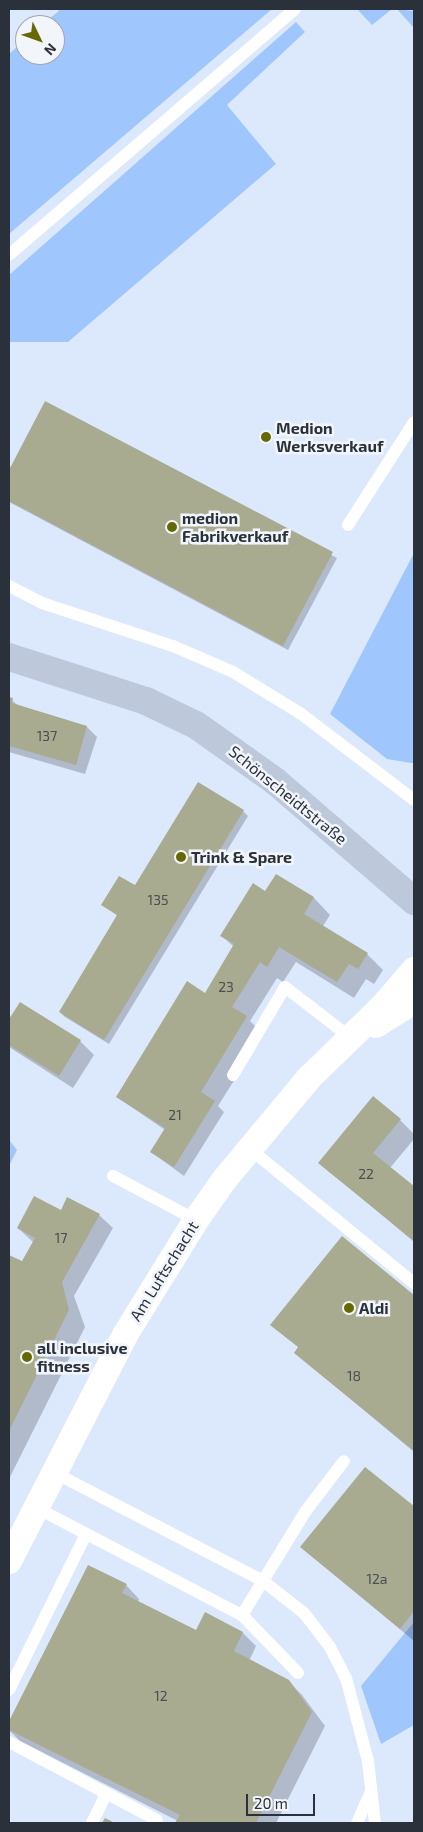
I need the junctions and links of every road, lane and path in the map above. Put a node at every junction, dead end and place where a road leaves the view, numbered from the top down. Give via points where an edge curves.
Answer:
1 (295, 9) edge
2 (9, 255) edge
3 (414, 422) edge
4 (348, 525) dead end
5 (9, 586) edge
6 (9, 657) edge
7 (414, 800) edge
8 (414, 901) edge
9 (414, 970) edge
10 (414, 1001) edge
11 (351, 1038) junction
12 (233, 1074) dead end
13 (250, 1149) junction
14 (114, 1176) dead end
15 (196, 1220) junction
16 (414, 1282) edge
17 (344, 1461) dead end
18 (53, 1472) junction
19 (35, 1508) junction
20 (86, 1534) junction
21 (9, 1561) edge
22 (263, 1581) junction
23 (242, 1615) junction
24 (298, 1673) dead end
25 (9, 1690) edge
26 (9, 1742) edge
27 (106, 1794) junction
28 (370, 1794) junction
29 (157, 1820) dead end
30 (92, 1823) edge
31 (357, 1823) edge
32 (375, 1823) edge

1 - 2 lane
3 - 4 lane
5 - 7 lane via 42,603 173,646 233,672 300,713
6 - 8 street, Schönscheidtstraße via 146,701 196,725 275,781
9 - 11 street, Am Luftschacht
10 - 11 street, Am Luftschacht via 399,1013
11 - 12 lane via 285,987
11 - 13 street, Am Luftschacht via 309,1078
13 - 15 street, Am Luftschacht
13 - 16 lane
14 - 15 lane
15 - 18 street, Am Luftschacht via 130,1327
17 - 22 lane via 305,1512
18 - 19 street, Am Luftschacht
18 - 22 lane
19 - 20 lane
19 - 21 street, Am Luftschacht
20 - 23 lane
20 - 25 lane
22 - 23 lane
22 - 28 lane via 304,1614 330,1648 346,1678 368,1761
23 - 24 lane
26 - 27 lane
27 - 29 lane
27 - 30 lane
28 - 31 lane
28 - 32 lane

